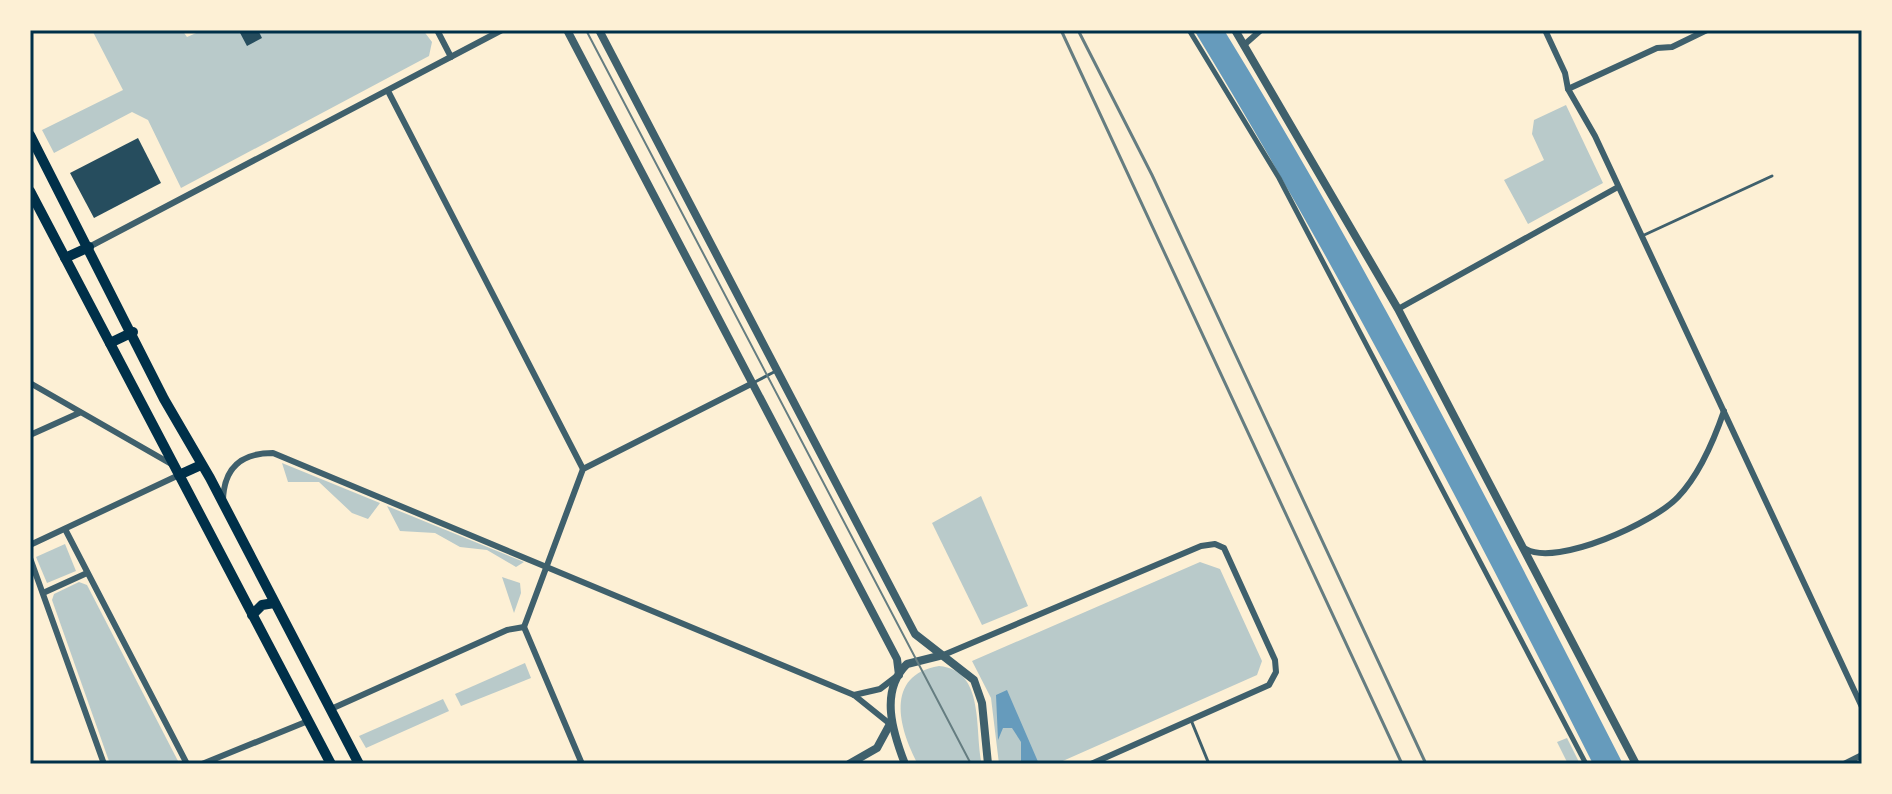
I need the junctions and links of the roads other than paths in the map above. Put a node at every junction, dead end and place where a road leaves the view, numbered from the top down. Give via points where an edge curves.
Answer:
1 (437, 30) edge
2 (502, 30) edge
3 (567, 30) edge
4 (599, 30) edge
5 (1189, 30) edge
6 (1235, 30) edge
7 (1261, 30) edge
8 (1545, 30) edge
9 (1707, 30) edge
10 (1244, 45) junction
11 (451, 57) junction
12 (1568, 89) junction
13 (388, 91) junction
14 (30, 135) edge
15 (1772, 176) dead end
16 (1618, 187) junction
17 (30, 191) edge
18 (1642, 236) junction
19 (89, 247) junction
20 (65, 258) junction
21 (1398, 309) junction
22 (133, 332) junction
23 (110, 343) junction
24 (779, 370) junction
25 (30, 383) edge
26 (753, 383) junction
27 (1724, 411) junction
28 (79, 413) junction
29 (30, 435) edge
30 (201, 465) junction
31 (583, 469) junction
32 (176, 470) junction
33 (223, 504) junction
34 (65, 529) junction
35 (30, 545) edge
36 (1526, 549) junction
37 (1542, 555) junction
38 (30, 558) edge
39 (546, 565) junction
40 (1537, 571) junction
41 (87, 573) junction
42 (43, 593) junction
43 (274, 603) junction
44 (252, 615) junction
45 (524, 627) junction
46 (940, 656) junction
47 (899, 675) junction
48 (854, 695) junction
49 (1862, 707) edge
50 (331, 709) junction
51 (1191, 720) junction
52 (308, 721) junction
53 (890, 724) junction
54 (1862, 755) edge
55 (104, 764) edge
56 (187, 764) edge
57 (202, 764) edge
58 (331, 764) edge
59 (359, 764) edge
60 (582, 764) edge
61 (849, 764) edge
62 (905, 764) edge
63 (988, 764) edge
64 (1091, 764) edge
65 (1209, 764) edge
66 (1586, 764) edge
67 (1636, 764) edge
68 (1844, 764) edge

1 - 11 street
2 - 11 street
3 - 26 street
4 - 24 street
5 - 66 street via 1279,178
6 - 10 street
7 - 10 street
8 - 12 street
9 - 12 street
10 - 21 street
11 - 13 street
12 - 16 street
13 - 19 street
13 - 31 street
14 - 19 main road
15 - 18 lane
16 - 18 street
16 - 21 street
17 - 20 main road
18 - 27 street
19 - 20 main road
19 - 22 main road
20 - 23 main road
21 - 36 street
22 - 23 main road
22 - 30 main road
23 - 32 main road
24 - 26 lane
24 - 46 street via 915,634
25 - 28 street
26 - 31 street
26 - 47 street via 896,656
27 - 37 street via 1690,481 1664,510 1575,550
27 - 49 street
28 - 29 street
28 - 32 street
30 - 32 main road
30 - 33 main road
31 - 39 street
32 - 34 street
32 - 44 main road
33 - 39 street via 231,468 246,456 273,453
33 - 43 main road
34 - 35 street
34 - 41 street
36 - 37 street
36 - 40 street
37 - 40 street
38 - 42 street
39 - 45 street
39 - 48 street
40 - 67 street
41 - 42 street
41 - 56 street
42 - 55 street
43 - 44 main road
43 - 50 main road
44 - 52 main road
45 - 50 street
45 - 60 street
46 - 47 street via 913,661
46 - 51 street via 1215,544 1227,552 1276,672 1269,685
46 - 63 street via 967,671 980,691
47 - 48 street via 880,689
47 - 53 street
48 - 53 street
50 - 59 main road
51 - 64 street
51 - 65 lane
52 - 57 street
52 - 58 main road
53 - 61 street via 877,748
53 - 62 street
54 - 68 street

